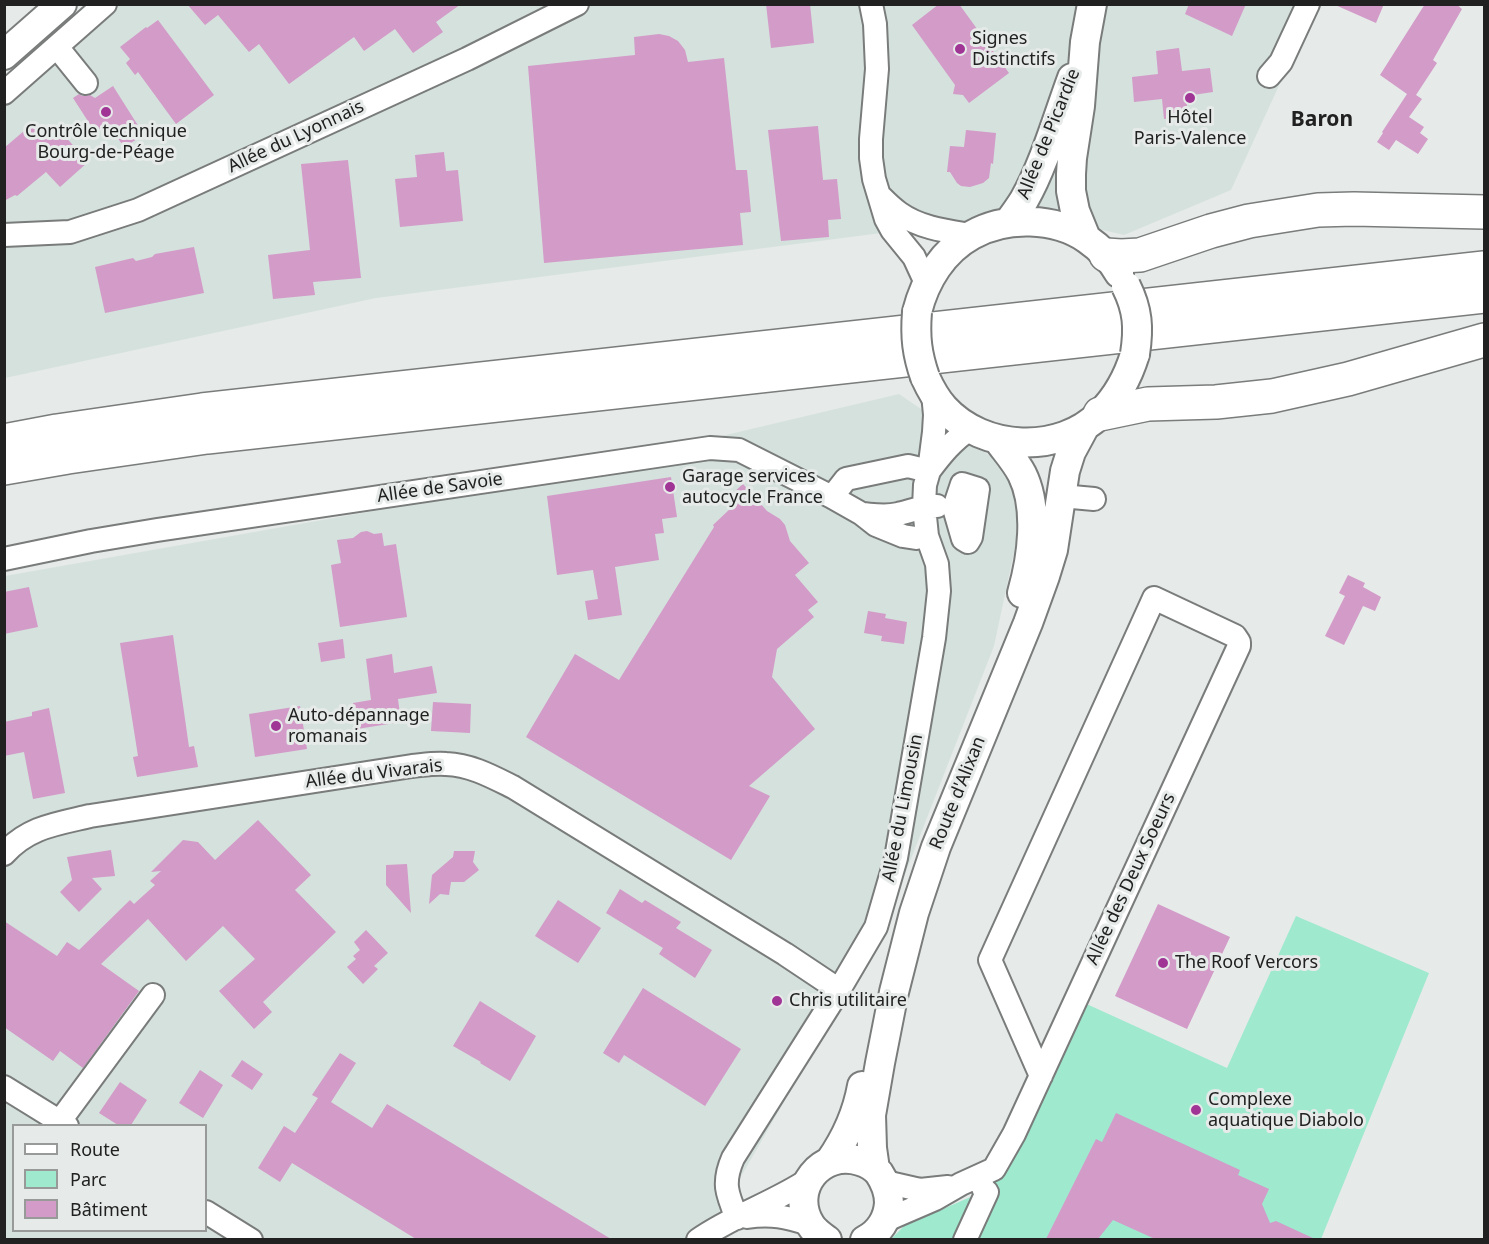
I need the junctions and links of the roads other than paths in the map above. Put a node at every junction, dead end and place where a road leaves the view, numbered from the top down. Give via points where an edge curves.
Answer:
1 (62, 4) edge
2 (105, 4) edge
3 (577, 4) edge
4 (871, 4) edge
5 (1092, 4) edge
6 (1308, 4) edge
7 (1085, 42) junction
8 (57, 47) junction
9 (4, 55) edge
10 (1269, 76) dead end
11 (86, 83) dead end
12 (4, 93) edge
13 (881, 197) junction
14 (1485, 212) edge
15 (1008, 223) junction
16 (4, 235) edge
17 (972, 235) junction
18 (1096, 246) junction
19 (1485, 268) edge
20 (926, 283) junction
21 (1485, 296) edge
22 (1485, 340) edge
23 (929, 385) junction
24 (1093, 420) junction
25 (970, 429) junction
26 (998, 440) junction
27 (4, 441) edge
28 (4, 468) edge
29 (929, 471) junction
30 (1061, 496) junction
31 (832, 497) junction
32 (1094, 500) dead end
33 (924, 507) junction
34 (954, 508) dead end
35 (862, 514) junction
36 (927, 536) junction
37 (4, 559) edge
38 (4, 854) edge
39 (839, 990) junction
40 (153, 995) dead end
41 (157, 1017) dead end
42 (134, 1020) junction
43 (1041, 1076) junction
44 (4, 1087) edge
45 (63, 1123) edge
46 (830, 1161) junction
47 (880, 1176) junction
48 (808, 1180) junction
49 (970, 1181) junction
50 (207, 1213) edge
51 (736, 1218) junction
52 (874, 1230) edge
53 (818, 1234) edge
54 (251, 1239) edge
55 (698, 1239) edge
56 (965, 1239) edge

1 - 9 main road
2 - 8 street
3 - 16 street, Allée du Lyonnais via 467,59 138,210 70,232
4 - 13 street via 877,69 871,158
5 - 7 main road, Allée de Picardie
6 - 10 street via 1281,62
7 - 15 main road, Allée de Picardie via 1042,161
7 - 18 main road, Allée de Picardie via 1071,182 1075,211
8 - 11 street
8 - 12 street
13 - 17 street via 897,212 918,223
13 - 20 street via 886,219 914,257
14 - 18 highway via 1318,210 1249,220 1140,255 1121,256
15 - 17 main road
15 - 18 main road via 1049,224
17 - 20 main road via 947,254
18 - 24 main road, Allée de Picardie, bridge via 1116,268 1132,298 1137,340 1130,370 1118,393
19 - 27 highway via 202,410
20 - 23 main road, bridge via 917,312 915,337
21 - 28 highway via 207,437
22 - 24 highway via 1272,396 1148,404
23 - 25 main road via 944,408
23 - 29 street, Allée du Limousin via 934,423
24 - 26 main road via 1070,435 1046,441
24 - 30 main road, Route d'Alixan via 1068,462
25 - 26 main road
25 - 29 street
26 - 46 main road, Route d'Alixan via 1022,475 1031,500 1031,547 1024,588 912,873 885,974 857,1107 850,1128
29 - 31 street via 908,466 846,479
29 - 33 street, Allée du Limousin
30 - 32 street
30 - 47 main road, Route d'Alixan via 1053,550 1042,585 936,847 914,913 894,992 871,1115 872,1148
31 - 35 street, Allée de Savoie
31 - 37 street, Allée de Savoie via 739,450 710,448 157,530
33 - 34 street, Allée de Savoie
33 - 35 street, Allée de Savoie via 898,514
33 - 36 street, Allée du Limousin
35 - 36 street, Allée de Savoie via 876,525 903,536
36 - 39 street, Allée du Limousin via 937,564 939,591 896,858 876,927
38 - 39 street, Allée du Vivarais via 33,831 90,816 412,766 461,766 486,772 513,787
39 - 51 street, Allée du Limousin via 733,1158 727,1187
40 - 42 street
41 - 42 street
42 - 45 street
43 - 43 street, Allée des Deux Soeurs via 1239,646 1235,636 1154,598 990,960
43 - 49 street, Allée des Deux Soeurs via 994,1169
44 - 45 street
46 - 47 main road via 841,1158 865,1162
46 - 48 main road, Route d'Alixan
47 - 49 street via 920,1190
47 - 52 main road, Route d'Alixan via 888,1192 888,1212
48 - 51 street
48 - 53 main road via 803,1202 805,1214
49 - 52 street, Allée des Deux Soeurs
49 - 56 street via 987,1192
50 - 54 street
51 - 53 street via 779,1215
51 - 55 street

